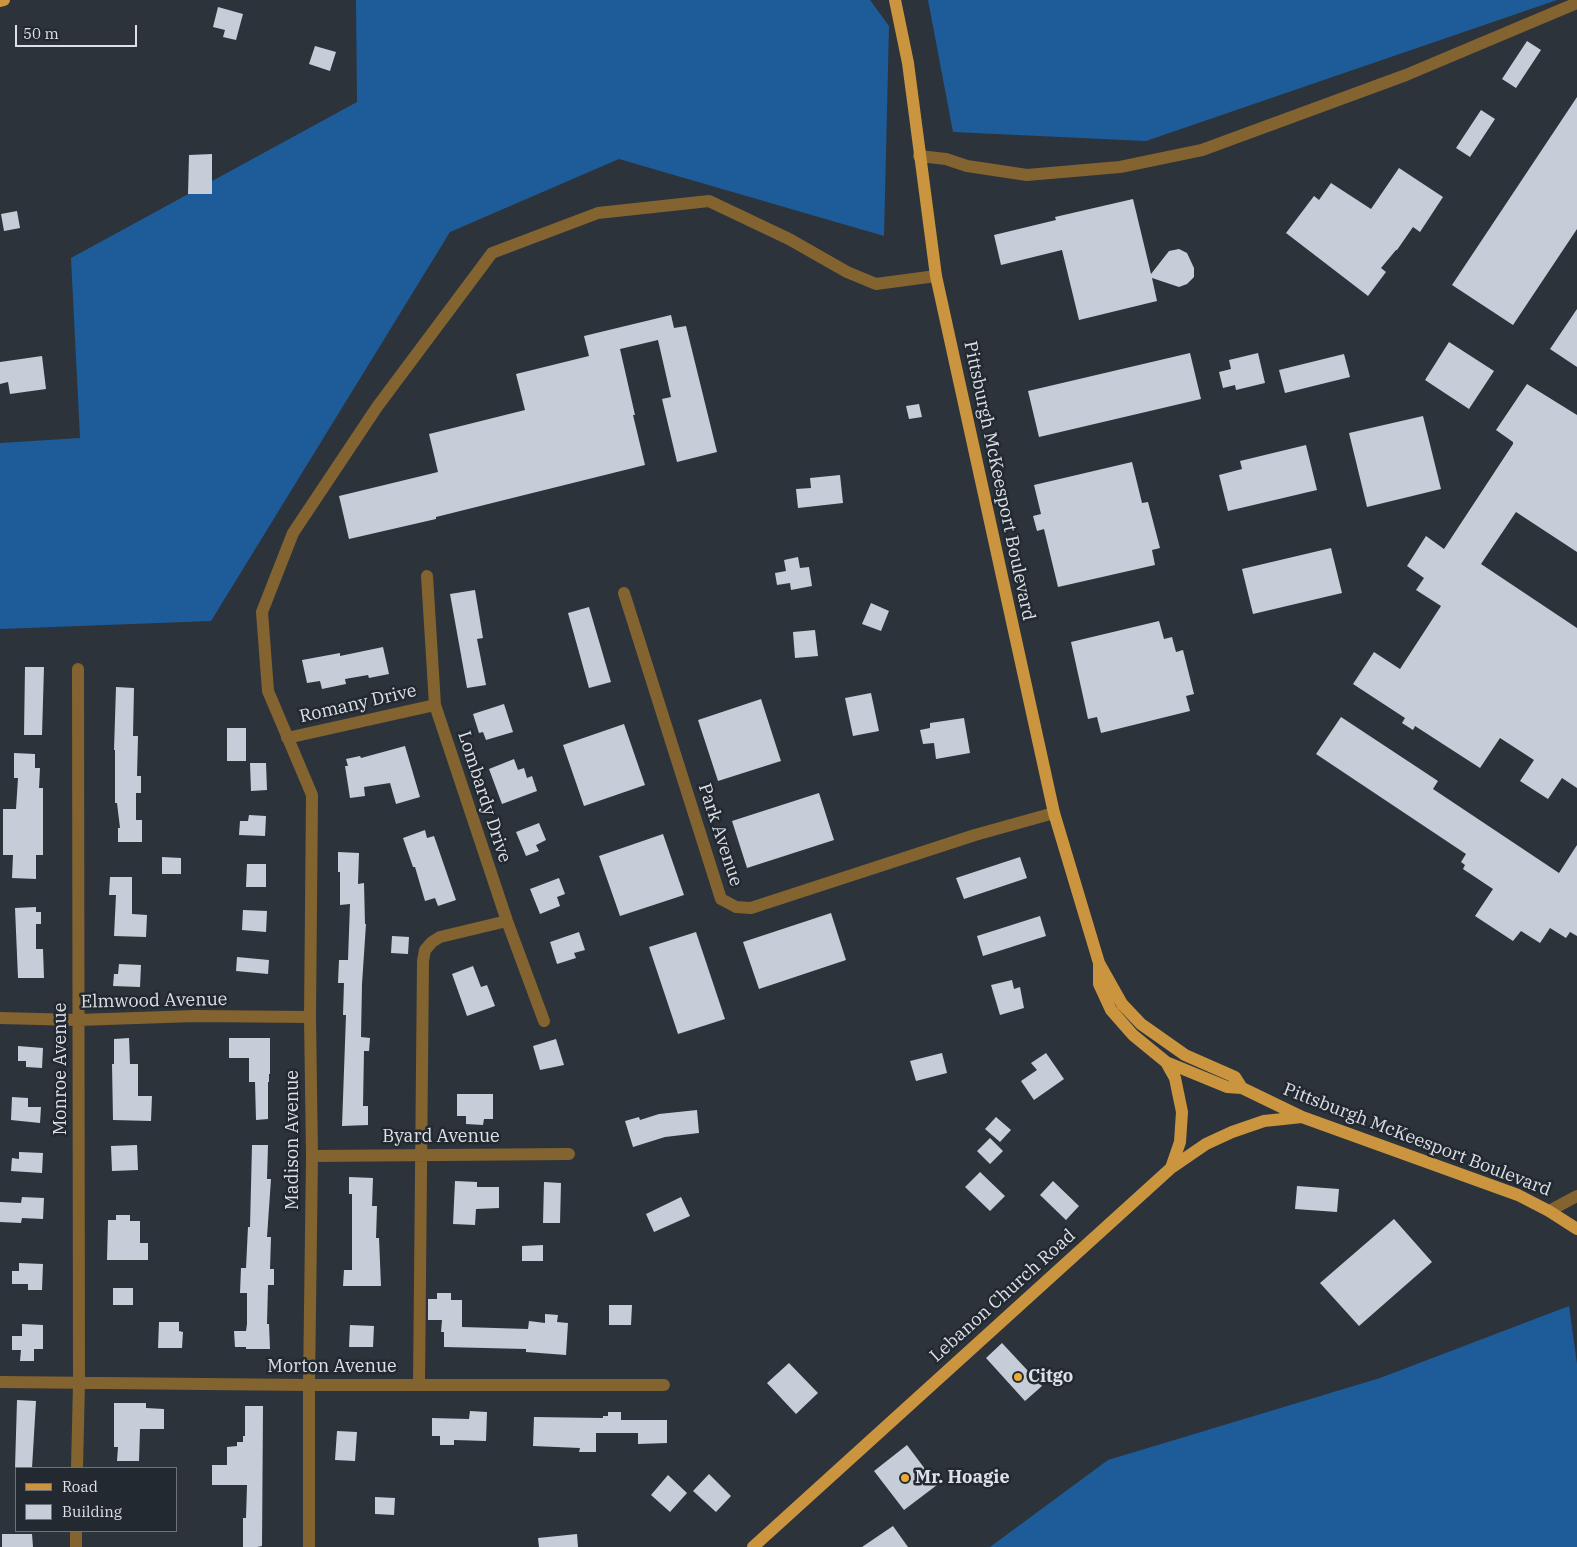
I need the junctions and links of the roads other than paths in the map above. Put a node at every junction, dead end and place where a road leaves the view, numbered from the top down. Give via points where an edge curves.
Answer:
1 (4, 0) edge
2 (894, 0) edge
3 (0, 1) edge
4 (1577, 3) edge
5 (920, 156) junction
6 (936, 276) junction
7 (427, 576) dead end
8 (624, 593) dead end
9 (78, 669) dead end
10 (435, 705) junction
11 (287, 738) junction
12 (1054, 813) junction
13 (507, 921) junction
14 (1099, 963) junction
15 (310, 1017) junction
16 (0, 1018) edge
17 (78, 1020) junction
18 (544, 1022) dead end
19 (1166, 1062) junction
20 (1242, 1088) junction
21 (1302, 1118) junction
22 (569, 1154) dead end
23 (421, 1155) junction
24 (312, 1156) junction
25 (1171, 1168) junction
26 (1577, 1196) edge
27 (1549, 1211) junction
28 (1577, 1229) edge
29 (0, 1382) edge
30 (79, 1383) junction
31 (309, 1385) junction
32 (419, 1385) junction
33 (664, 1385) dead end
34 (77, 1467) edge
35 (76, 1532) edge
36 (76, 1547) edge
37 (310, 1547) edge
38 (753, 1547) edge

1 - 3 main road
2 - 5 main road, Pittsburgh McKeesport Boulevard via 908,63
4 - 5 street via 1406,75 1202,150 1120,167 1027,175
5 - 6 main road, Pittsburgh McKeesport Boulevard
6 - 11 street, Madison Avenue via 876,284 709,201 598,213 492,254 377,407 293,533 262,612 268,691
6 - 12 main road, Pittsburgh McKeesport Boulevard
7 - 10 street, Lombardy Drive
8 - 12 street, Park Avenue via 721,899 736,907 750,908
9 - 17 street, Monroe Avenue
10 - 11 street, Romany Drive
10 - 13 street, Lombardy Drive
11 - 15 street, Madison Avenue via 312,795
12 - 14 main road, Pittsburgh McKeesport Boulevard
13 - 18 street, Lombardy Drive
13 - 23 street via 440,937 426,950 423,961
14 - 19 main road, Pittsburgh McKeesport Boulevard via 1099,984 1112,1010 1133,1036
14 - 20 main road, Pittsburgh McKeesport Boulevard via 1122,1004 1141,1024 1185,1055 1235,1077
15 - 17 street, Elmwood Avenue
15 - 24 street, Madison Avenue
16 - 17 street, Elmwood Avenue
17 - 30 street, Monroe Avenue
19 - 20 main road, Pittsburgh McKeesport Boulevard via 1227,1087
19 - 25 main road via 1175,1078 1182,1112 1180,1142
20 - 21 main road, Pittsburgh McKeesport Boulevard
21 - 25 main road, Lebanon Church Road via 1264,1121 1232,1132 1206,1144
21 - 27 main road, Pittsburgh McKeesport Boulevard via 1518,1195
22 - 23 street, Byard Avenue
23 - 24 street, Byard Avenue
23 - 32 street
24 - 31 street, Madison Avenue
25 - 38 main road, Lebanon Church Road
26 - 27 street
27 - 28 main road, Pittsburgh McKeesport Boulevard
29 - 30 street, Morton Avenue
30 - 31 street, Morton Avenue
30 - 34 street, Monroe Avenue
31 - 32 street, Morton Avenue
31 - 37 street, Madison Avenue
32 - 33 street, Morton Avenue
35 - 36 street

